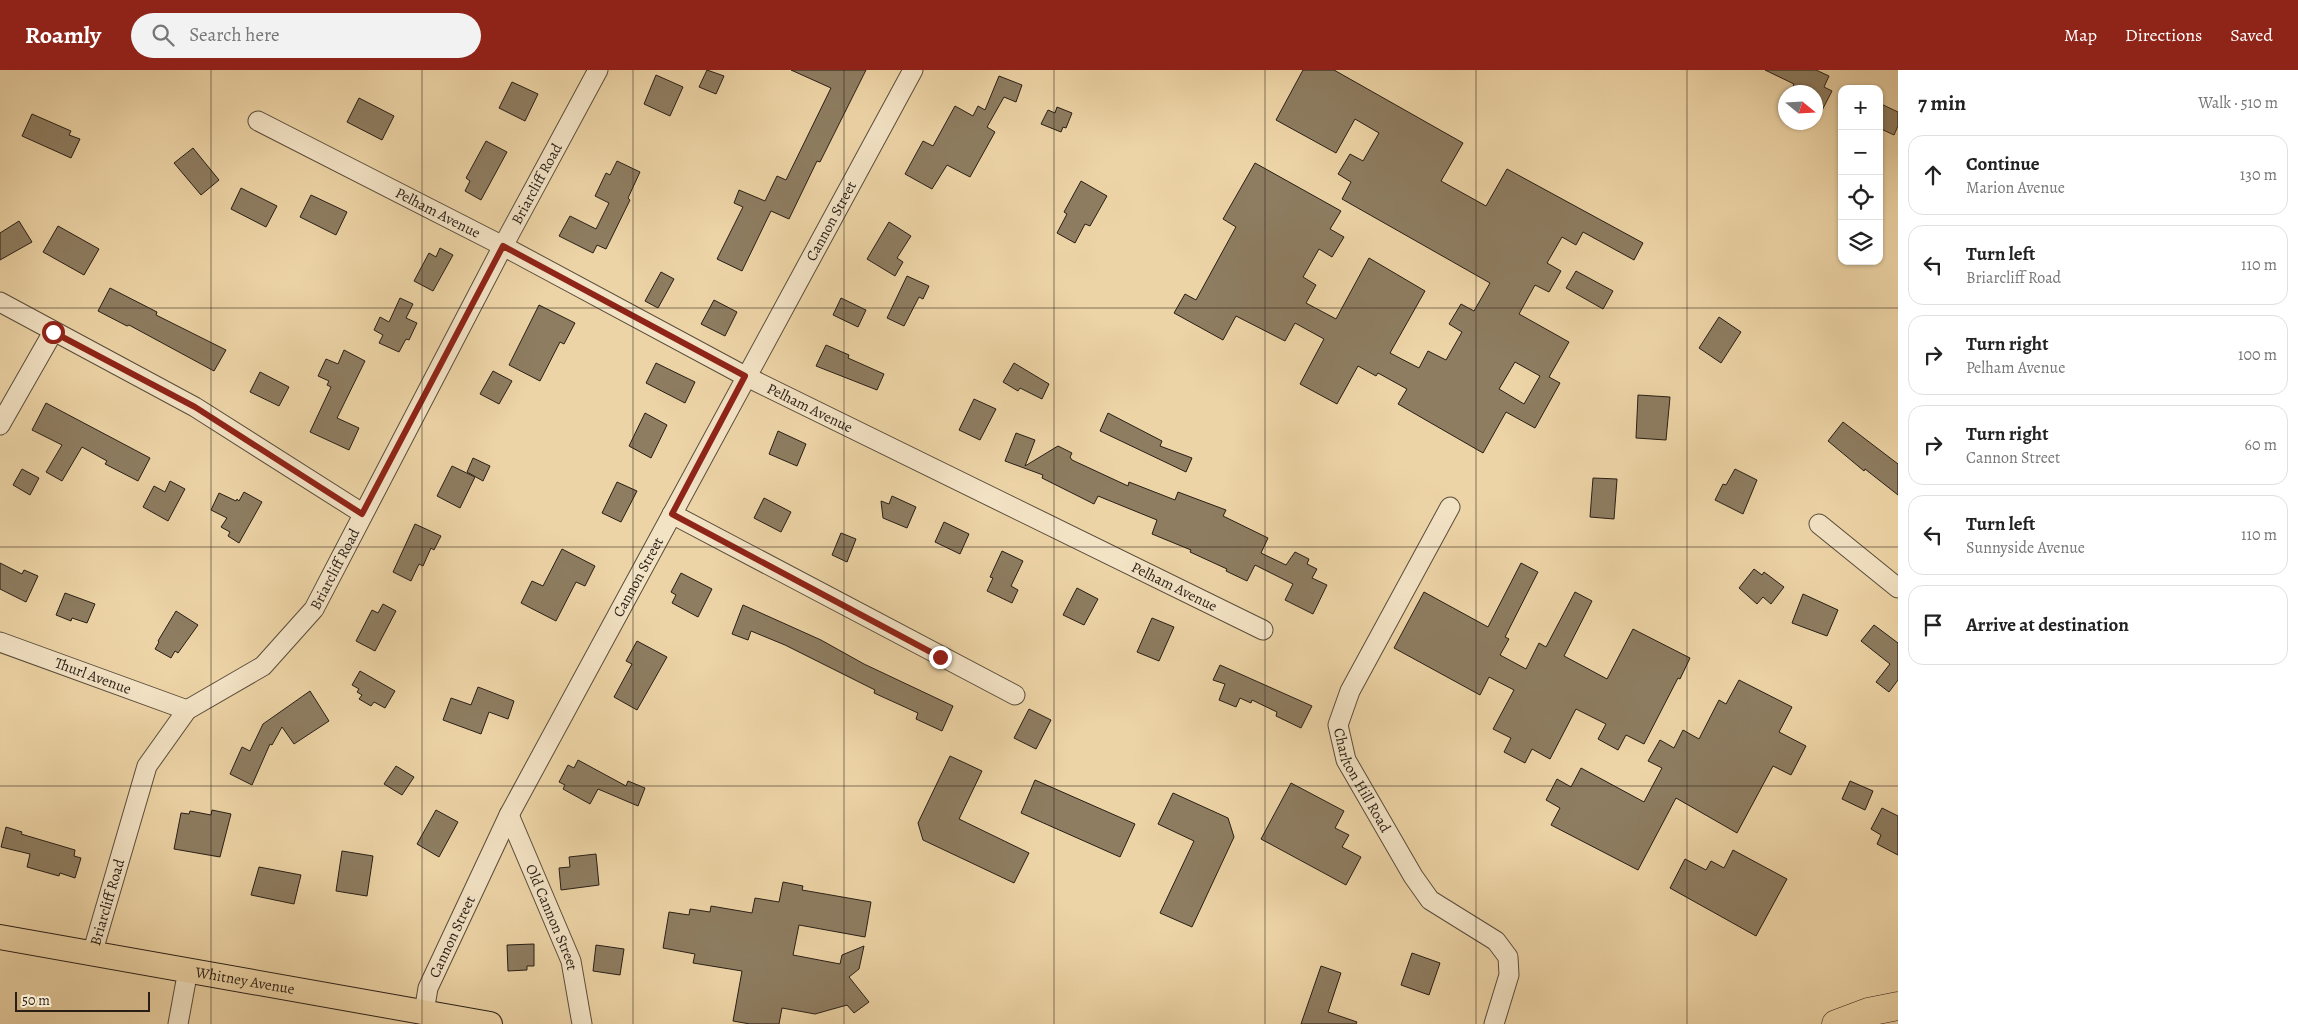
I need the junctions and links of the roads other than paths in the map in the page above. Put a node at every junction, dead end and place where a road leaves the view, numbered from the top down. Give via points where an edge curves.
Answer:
1 (598, 70) edge
2 (913, 70) edge
3 (258, 121) dead end
4 (503, 246) junction
5 (0, 302) edge
6 (53, 332) junction
7 (745, 376) junction
8 (0, 425) edge
9 (1450, 507) dead end
10 (362, 514) junction
11 (672, 514) junction
12 (1819, 524) dead end
13 (1898, 588) edge
14 (1263, 630) dead end
15 (0, 642) edge
16 (1015, 695) dead end
17 (187, 710) junction
18 (509, 815) junction
19 (0, 937) edge
20 (92, 954) junction
21 (188, 970) junction
22 (1898, 1006) edge
23 (424, 1012) junction
24 (178, 1024) edge
25 (490, 1024) edge
26 (582, 1024) edge
27 (1494, 1024) edge
28 (1836, 1024) edge

1 - 4 street, Briarcliff Road
2 - 7 street, Cannon Street
3 - 4 street, Pelham Avenue
4 - 7 street, Pelham Avenue
4 - 10 street, Briarcliff Road
5 - 6 street
6 - 8 street
6 - 10 street via 195,407
7 - 11 street, Cannon Street
7 - 14 street, Pelham Avenue
9 - 27 street, Charlton Hill Road via 1350,691 1338,725 1346,760 1430,900 1496,941 1508,957 1509,975
10 - 17 street, Briarcliff Road via 308,616 263,666
11 - 16 street
11 - 18 street, Cannon Street
12 - 13 street
15 - 17 street, Thurl Avenue
17 - 20 street, Briarcliff Road via 147,766
18 - 23 street, Cannon Street via 428,988
18 - 26 street, Old Cannon Street via 571,962
19 - 20 main road, Whitney Avenue
20 - 21 main road, Whitney Avenue
21 - 23 main road, Whitney Avenue
21 - 24 street
22 - 28 highway via 1868,1012
23 - 25 main road, Whitney Avenue

